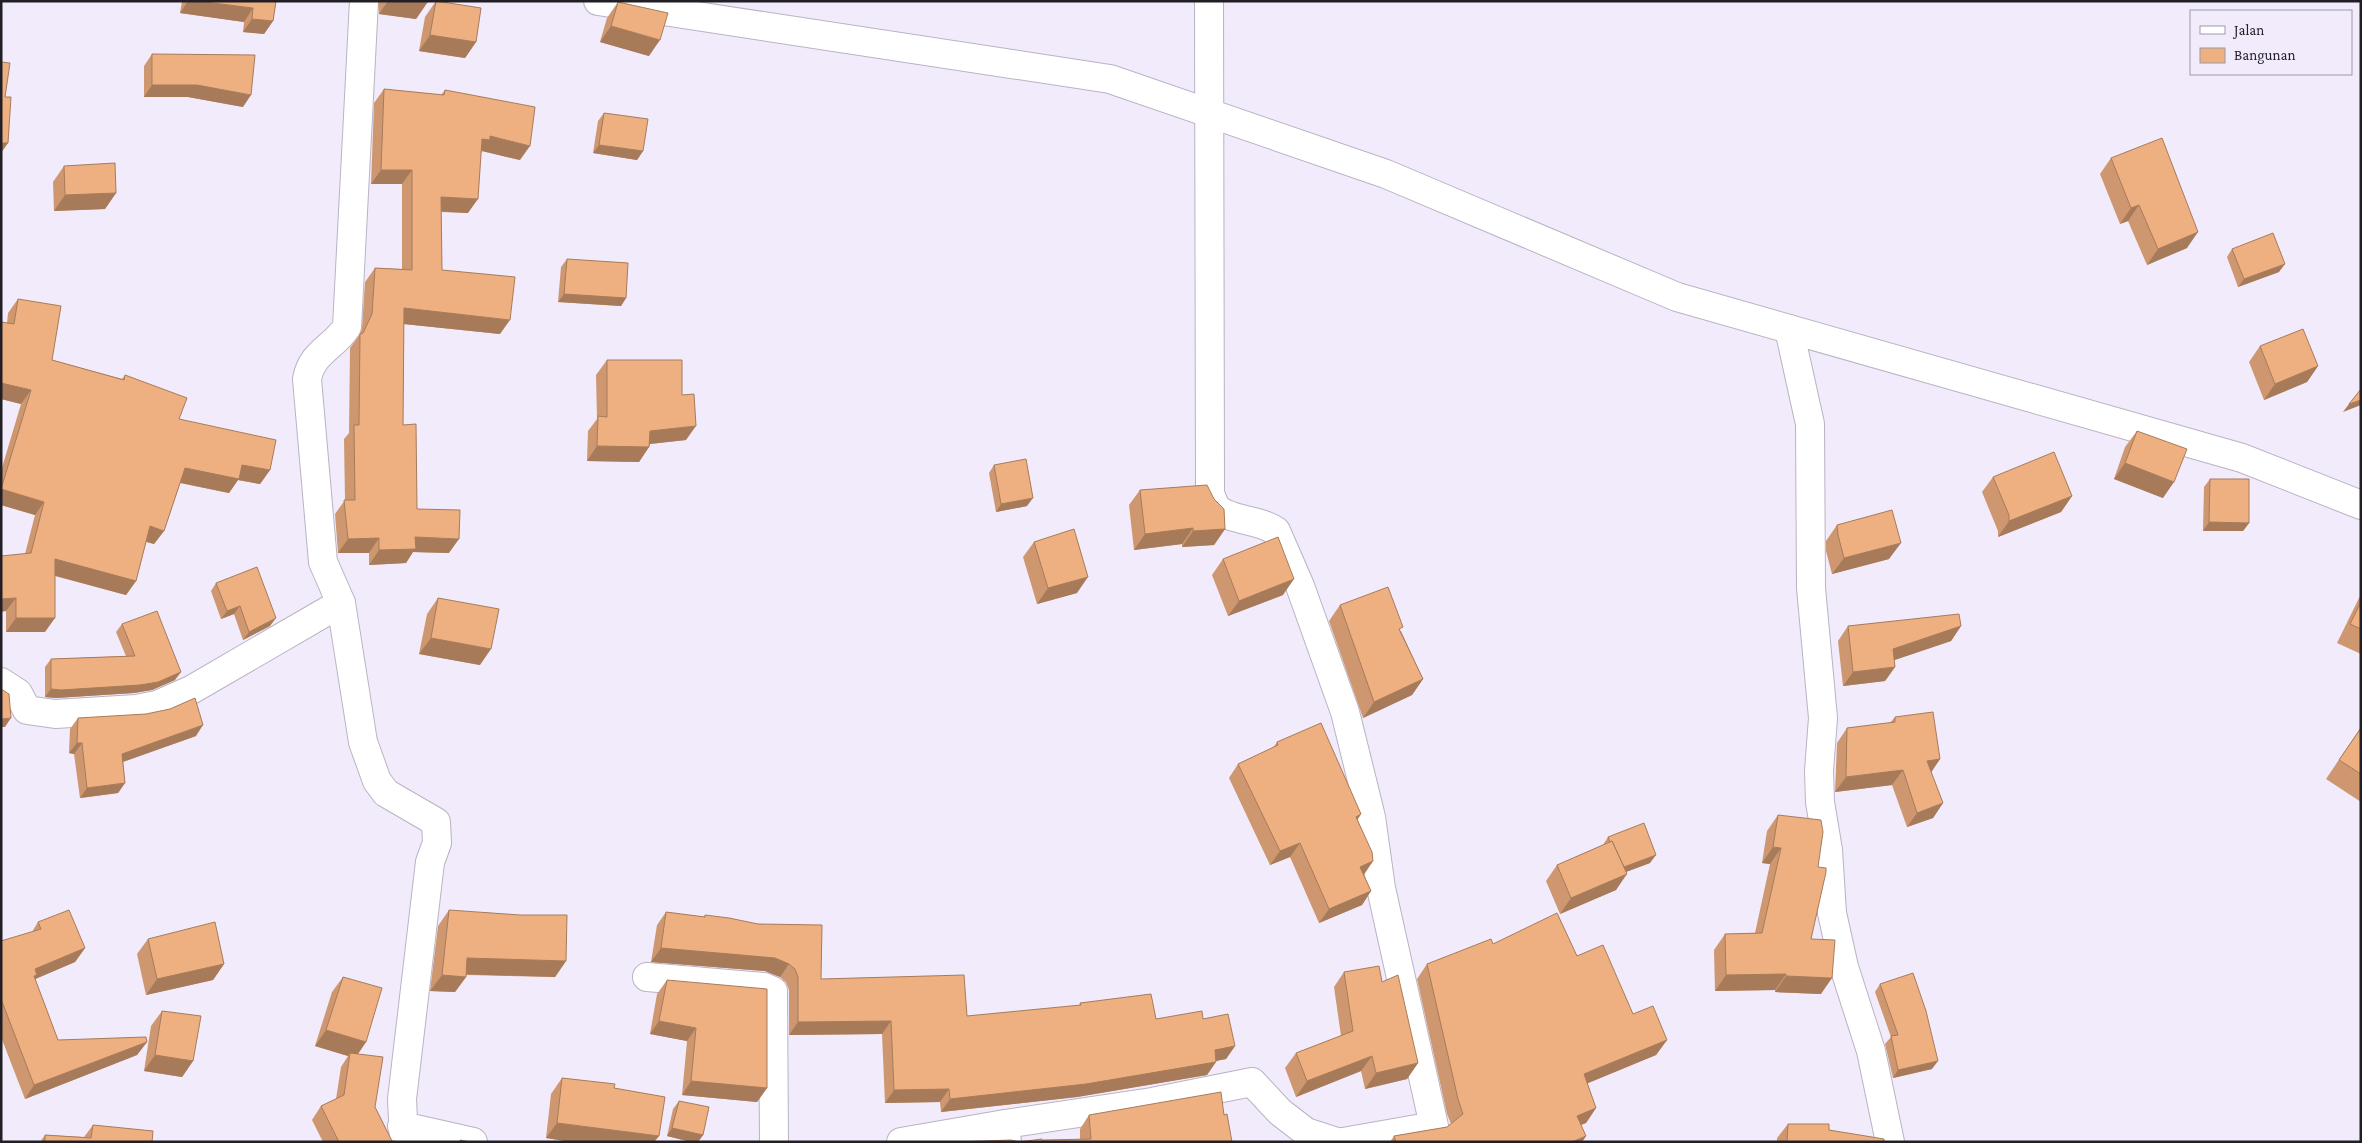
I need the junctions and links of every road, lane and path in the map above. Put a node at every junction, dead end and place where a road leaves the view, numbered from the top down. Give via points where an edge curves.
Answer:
1 (364, 1) edge
2 (598, 1) edge
3 (1208, 1) edge
4 (1209, 113) junction
5 (1789, 329) junction
6 (2361, 504) edge
7 (341, 604) junction
8 (1, 682) edge
9 (647, 977) dead end
10 (1006, 1133) edge
11 (403, 1134) edge
12 (1436, 1134) edge
13 (473, 1142) edge
14 (774, 1142) edge
15 (901, 1142) edge
16 (1337, 1142) edge
17 (1343, 1142) edge
18 (1890, 1142) edge

1 - 7 street via 347,327 314,359 307,379 323,562
2 - 4 street via 1110,79
3 - 4 street
4 - 5 street via 1386,174 1677,297
4 - 12 street via 1210,494 1217,508 1226,514 1268,525 1276,531 1304,595 1347,721 1371,817 1382,888
5 - 6 street via 2242,458
5 - 18 street via 1810,424 1812,588 1823,718 1820,794 1832,913 1844,967 1871,1051
7 - 8 street via 191,690 150,706 44,713 27,710 18,693
7 - 11 street via 363,742 377,781 396,800 436,822 437,843 430,862 402,1099
9 - 14 street via 764,986 773,991
10 - 15 street
10 - 16 street via 1252,1082 1280,1112 1306,1132
11 - 13 street
12 - 17 street

